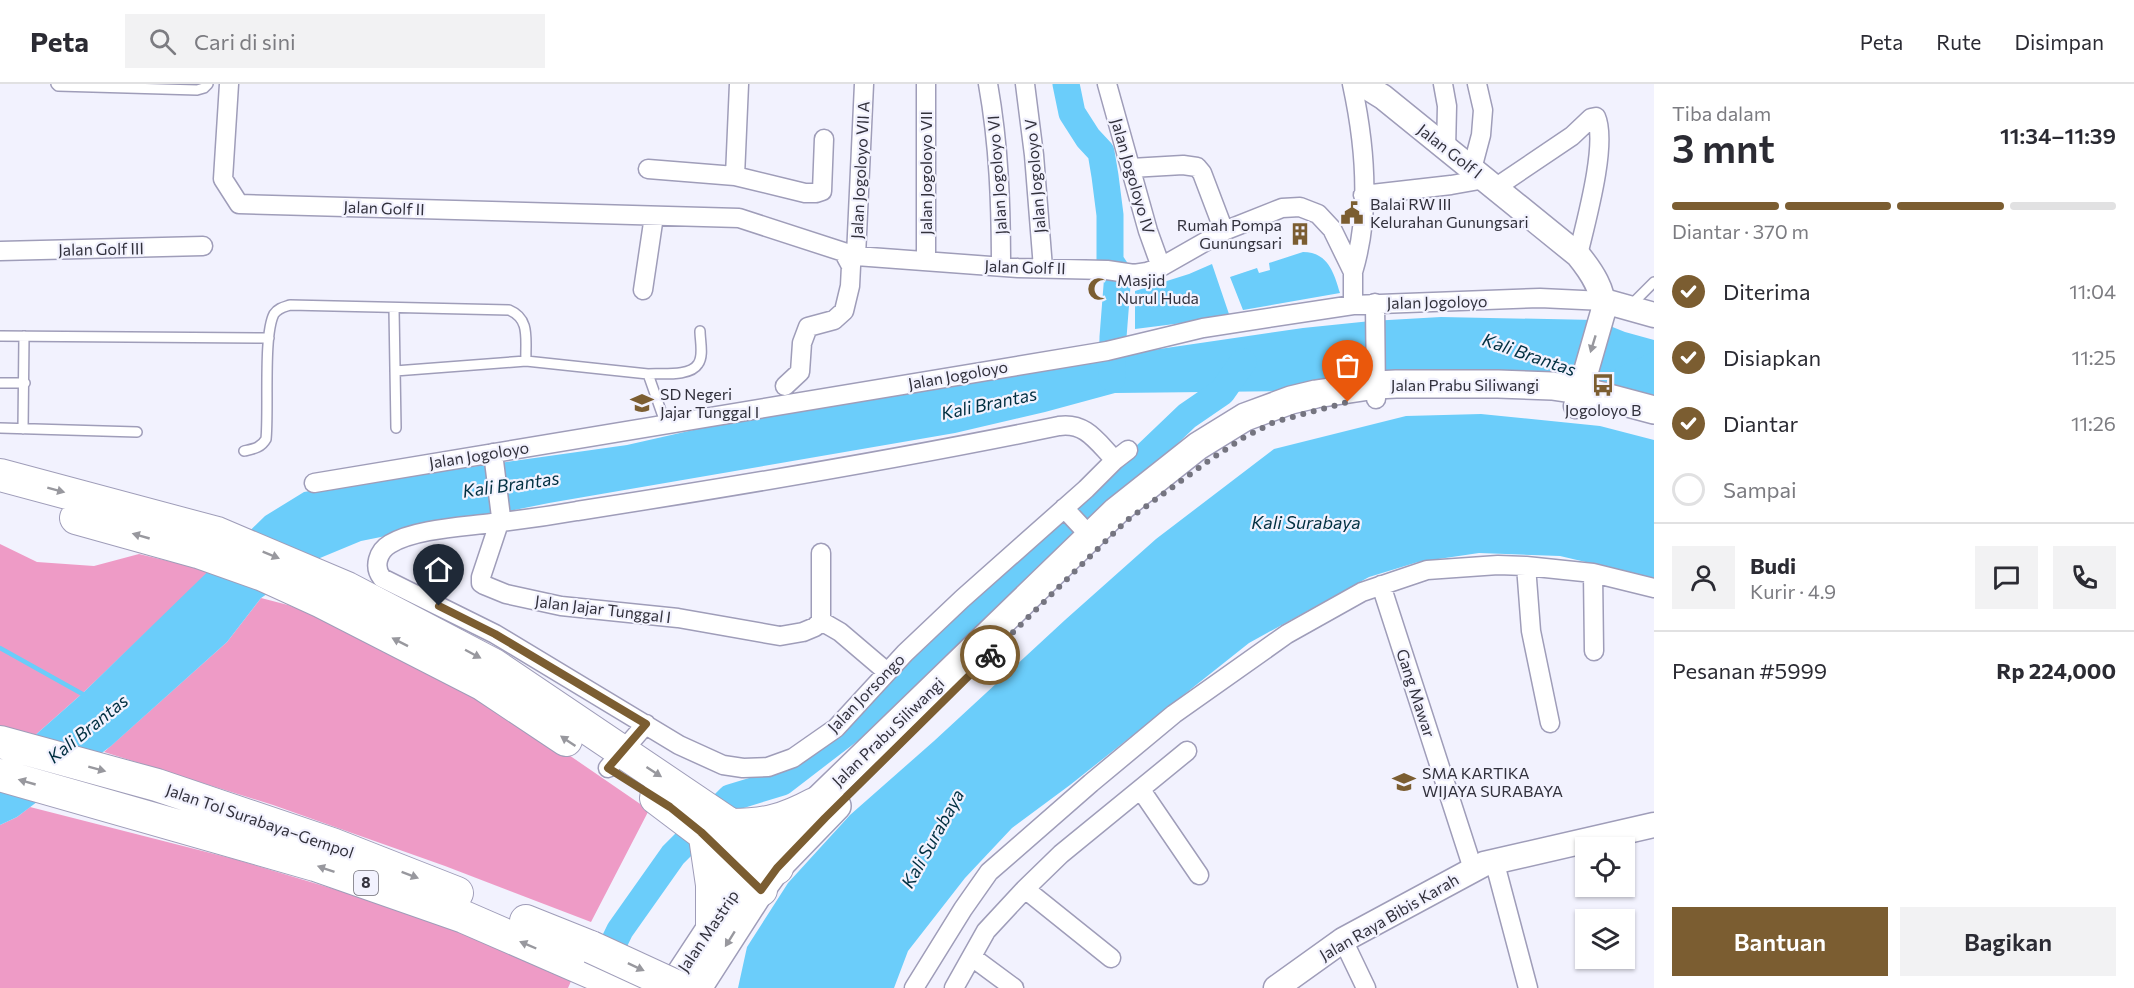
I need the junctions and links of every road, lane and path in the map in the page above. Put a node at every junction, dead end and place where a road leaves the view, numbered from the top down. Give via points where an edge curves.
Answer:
1 (56, 84) edge
2 (208, 84) edge
3 (229, 84) edge
4 (739, 84) edge
5 (864, 84) edge
6 (926, 84) edge
7 (988, 84) edge
8 (1025, 84) edge
9 (1107, 84) edge
10 (1352, 84) edge
11 (1362, 84) edge
12 (1443, 84) edge
13 (1477, 84) edge
14 (197, 87) edge
15 (824, 139) dead end
16 (1446, 150) junction
17 (1131, 168) junction
18 (648, 169) dead end
19 (735, 176) junction
20 (1484, 178) junction
21 (1363, 195) junction
22 (654, 216) junction
23 (1224, 231) junction
24 (203, 246) dead end
25 (0, 251) edge
26 (850, 254) junction
27 (1578, 255) junction
28 (926, 261) junction
29 (1001, 267) junction
30 (1161, 267) junction
31 (1043, 268) junction
32 (1353, 272) junction
33 (1654, 282) edge
34 (643, 290) dead end
35 (1353, 305) junction
36 (1604, 307) junction
37 (393, 309) junction
38 (1375, 310) junction
39 (1646, 310) edge
40 (700, 331) dead end
41 (0, 336) edge
42 (24, 336) junction
43 (269, 338) junction
44 (526, 361) junction
45 (395, 371) junction
46 (648, 374) junction
47 (0, 383) edge
48 (25, 383) junction
49 (785, 386) dead end
50 (1376, 387) junction
51 (1579, 390) junction
52 (1654, 410) edge
53 (666, 425) junction
54 (0, 428) edge
55 (396, 428) dead end
56 (1654, 428) edge
57 (23, 429) junction
58 (137, 432) dead end
59 (244, 451) dead end
60 (493, 456) junction
61 (0, 475) edge
62 (314, 483) dead end
63 (0, 496) edge
64 (1065, 510) junction
65 (500, 520) junction
66 (1089, 535) junction
67 (207, 543) junction
68 (821, 554) dead end
69 (1526, 566) junction
70 (1593, 573) junction
71 (1381, 585) junction
72 (1654, 588) edge
73 (821, 621) junction
74 (1594, 651) dead end
75 (887, 672) junction
76 (1550, 723) dead end
77 (646, 724) junction
78 (0, 742) edge
79 (1187, 751) dead end
80 (615, 760) junction
81 (0, 775) edge
82 (1141, 790) junction
83 (814, 804) junction
84 (1654, 825) edge
85 (715, 828) junction
86 (1484, 864) junction
87 (762, 871) junction
88 (1199, 875) dead end
89 (1025, 889) junction
90 (712, 925) junction
91 (1343, 940) junction
92 (586, 957) junction
93 (972, 957) junction
94 (1111, 958) dead end
95 (627, 988) edge
96 (671, 988) edge
97 (680, 988) edge
98 (698, 988) edge
99 (914, 988) edge
100 (954, 988) edge
101 (1014, 988) edge
102 (1276, 988) edge
103 (1366, 988) edge
104 (1528, 988) edge

1 - 14 lane
2 - 14 lane
3 - 22 street, Jalan Golf II via 223,179 239,204
4 - 19 street
5 - 26 street, Jalan Jogoloyo VII A
6 - 28 street, Jalan Jogoloyo VII
7 - 29 street, Jalan Jogoloyo VI via 1000,185
8 - 31 street, Jalan Jogoloyo V
9 - 17 street, Jalan Jogoloyo IV
10 - 21 street via 1359,115
11 - 16 main road, Jalan Golf I
12 - 16 street
13 - 20 street via 1484,110
15 - 19 street via 822,191 805,193
16 - 20 main road, Jalan Golf I
17 - 23 street via 1197,167
17 - 30 street, Jalan Jogoloyo IV
18 - 19 street
20 - 21 street
20 - 27 main road, Jalan Golf I
20 - 27 street via 1507,182 1591,118 1597,118 1598,153
21 - 32 street via 1361,243
22 - 26 street, Jalan Golf II via 739,218
22 - 34 street
23 - 30 street, Jalan Golf II
23 - 32 street, Jalan Golf II via 1282,208 1309,209 1332,229
24 - 25 street, Jalan Golf III
26 - 28 street, Jalan Golf II
26 - 49 street, Jalan Jogoloyo VII A via 850,286 844,311 834,320 808,327 802,343 800,372
27 - 36 main road, Jalan Golf I via 1589,269
28 - 29 street, Jalan Golf II
29 - 31 street, Jalan Golf II
30 - 31 street, Jalan Golf II via 1140,274
32 - 35 street, Jalan Golf II
33 - 39 lane
35 - 38 street, Jalan Jogoloyo
35 - 53 street, Jalan Jogoloyo via 1203,328 1114,350
36 - 38 street, Jalan Jogoloyo via 1540,298
36 - 39 main road
36 -> 51 main road
37 - 43 lane via 290,305 274,315
37 - 44 lane via 509,310 519,314 525,325
37 - 45 lane
38 - 50 street
40 - 46 lane via 701,357 693,369
41 - 42 lane
42 - 43 lane
42 - 48 lane
43 - 59 lane via 266,439 257,448
44 - 45 lane
44 - 46 lane
45 - 55 lane
46 - 53 lane
47 - 48 lane
48 - 57 lane
50 - 51 main road, Jalan Prabu Siliwangi via 1498,384
50 - 66 main road, Jalan Prabu Siliwangi via 1316,394 1245,417 1198,446
50 - 87 main road, Jalan Prabu Siliwangi via 1348,402 1292,416 1254,432 1126,521 825,818
51 - 52 main road, Jalan Prabu Siliwangi
51 - 56 main road, Jalan Prabu Siliwangi
53 - 60 street, Jalan Jogoloyo
54 - 57 lane
57 - 58 lane
60 - 62 street, Jalan Jogoloyo
60 - 65 street, Jalan Jajar Tunggal I
61 -> 67 highway
67 -> 63 highway
64 - 65 street, Jalan Jorsongo via 1122,455 1069,424 576,512
64 - 66 street
64 - 75 street, Jalan Jorsongo via 962,599
65 - 73 street, Jalan Jajar Tunggal I via 480,580 506,594 561,606 678,618 780,636 803,632
65 - 77 street, Jalan Jorsongo via 406,537 381,552 377,573 495,634
66 - 83 main road, Jalan Prabu Siliwangi
67 - 80 highway via 494,665
68 - 73 street
69 - 70 street
69 - 71 street via 1440,567
69 - 76 street via 1529,619
70 - 72 street
70 - 74 street
71 - 86 street, Gang Mawar
71 - 99 street via 1287,634 1167,720 1091,783 989,872
73 - 75 street
75 - 77 street, Jalan Jorsongo via 836,728 793,758 768,767 723,765
77 - 80 street
78 -> 92 highway, Jalan Tol Surabaya–Gempol / 8 via 157,785 332,844
79 - 82 street
80 - 85 highway
92 -> 81 highway, Jalan Tol Surabaya–Gempol / 8 via 347,876
82 - 88 street
82 - 89 street via 1061,854
83 - 85 highway via 767,824
83 - 87 main road, Jalan Prabu Siliwangi
84 - 86 main road, Jalan Raya Bibis Karah
85 - 87 highway
85 - 90 highway
86 - 91 main road, Jalan Raya Bibis Karah
86 - 104 street, Gang Mawar
87 - 90 main road, Jalan Mastrip
87 -> 98 main road, Jalan Mastrip
89 - 93 street via 986,931
89 - 94 street
90 - 96 main road, Jalan Mastrip
91 - 102 main road, Jalan Raya Bibis Karah
91 - 103 street
92 - 95 highway, Jalan Tol Surabaya–Gempol / 8
92 -> 97 highway, Jalan Tol Surabaya–Gempol / 8, bridge
93 - 100 street
93 - 101 street

